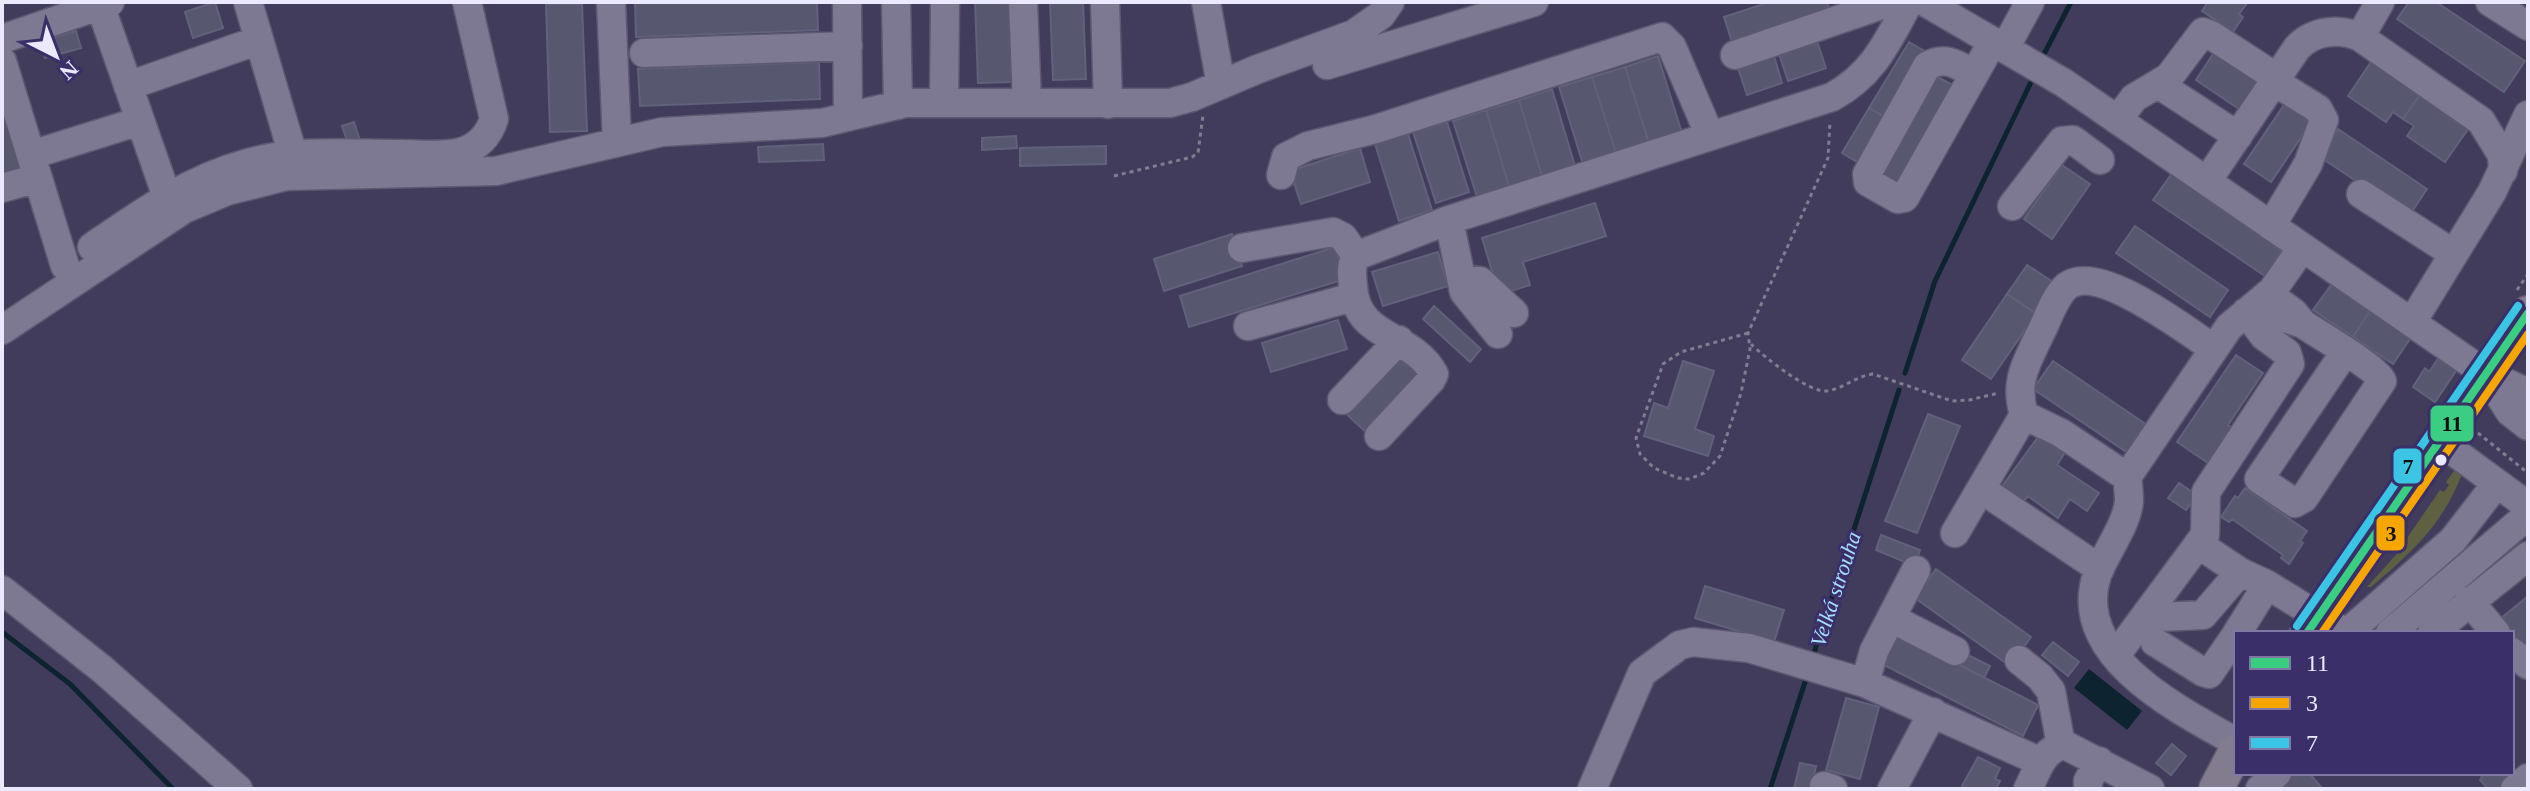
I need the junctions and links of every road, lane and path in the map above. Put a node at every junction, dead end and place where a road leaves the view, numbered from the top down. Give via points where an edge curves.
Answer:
1 (248, 2) edge
2 (467, 2) edge
3 (611, 2) edge
4 (847, 2) edge
5 (896, 2) edge
6 (945, 2) edge
7 (1023, 2) edge
8 (1105, 2) edge
9 (1206, 2) edge
10 (1390, 2) edge
11 (1534, 2) edge
12 (1890, 2) edge
13 (1909, 2) edge
14 (1925, 2) edge
15 (2030, 2) edge
16 (2380, 2) edge
17 (2490, 2) edge
18 (105, 4) edge
19 (2528, 26) edge
20 (2360, 37) junction
21 (2, 39) edge
22 (259, 40) junction
23 (1999, 45) junction
24 (848, 46) junction
25 (644, 53) dead end
26 (1735, 55) dead end
27 (2, 61) edge
28 (1327, 65) dead end
29 (1974, 74) junction
30 (2276, 80) junction
31 (2158, 84) junction
32 (128, 86) junction
33 (1213, 88) junction
34 (1832, 97) junction
35 (944, 103) junction
36 (1027, 103) junction
37 (1108, 104) junction
38 (898, 105) junction
39 (2528, 115) edge
40 (2115, 116) junction
41 (848, 117) junction
42 (140, 121) junction
43 (1710, 136) junction
44 (2238, 136) junction
45 (617, 142) junction
46 (293, 155) junction
47 (34, 166) junction
48 (2503, 171) junction
49 (1281, 175) dead end
50 (1114, 176) dead end
51 (2207, 181) junction
52 (2, 188) edge
53 (2361, 194) dead end
54 (167, 197) junction
55 (2012, 206) dead end
56 (1449, 220) junction
57 (2271, 226) junction
58 (1242, 248) dead end
59 (2302, 248) junction
60 (2454, 254) junction
61 (1356, 256) junction
62 (65, 266) junction
63 (1353, 297) junction
64 (2258, 302) junction
65 (2528, 313) edge
66 (4, 316) edge
67 (2412, 322) junction
68 (1506, 323) dead end
69 (1248, 326) dead end
70 (1748, 333) junction
71 (1399, 340) junction
72 (1749, 341) junction
73 (2214, 349) junction
74 (2345, 352) junction
75 (2485, 373) junction
76 (2528, 393) edge
77 (1342, 400) dead end
78 (2021, 402) junction
79 (2528, 426) edge
80 (2446, 428) junction
81 (1379, 436) dead end
82 (2227, 459) junction
83 (2528, 473) edge
84 (2127, 477) junction
85 (2259, 479) junction
86 (2497, 483) junction
87 (1981, 489) junction
88 (2528, 506) edge
89 (2528, 515) edge
90 (1955, 533) dead end
91 (2198, 544) junction
92 (2528, 556) edge
93 (2100, 569) junction
94 (1916, 570) dead end
95 (2240, 572) junction
96 (2, 590) edge
97 (2259, 598) dead end
98 (2469, 601) junction
99 (2147, 613) junction
100 (1891, 618) junction
101 (2312, 624) edge
102 (2239, 631) edge
103 (2339, 631) edge
104 (2349, 631) edge
105 (2392, 631) edge
106 (2434, 631) edge
107 (2494, 631) edge
108 (2234, 639) edge
109 (2155, 642) dead end
110 (1955, 651) dead end
111 (2116, 655) junction
112 (2019, 660) dead end
113 (2188, 663) junction
114 (1865, 683) junction
115 (2164, 700) junction
116 (1933, 712) junction
117 (2234, 741) edge
118 (2051, 753) junction
119 (2234, 758) edge
120 (2099, 761) junction
121 (2275, 775) edge
122 (2528, 778) edge
123 (2227, 782) edge
124 (238, 789) edge
125 (1592, 789) edge
126 (1892, 789) edge
127 (2028, 789) edge
128 (2088, 789) edge
129 (2150, 789) edge
130 (2260, 789) edge
131 (2515, 789) edge

1 - 22 street
2 - 46 street via 494,110 491,127 480,142 447,154
3 - 45 street
4 - 24 street
5 - 38 street
6 - 35 street
7 - 36 street
8 - 37 street
9 - 33 street
10 - 33 street via 1354,34
11 - 28 street
12 - 26 street
13 - 34 street via 1868,72
14 - 23 street
15 - 23 street
16 - 20 street
17 - 19 street
18 - 21 street
18 - 32 street
20 - 30 street via 2342,32 2309,36
20 - 48 street via 2478,118 2502,155
22 - 32 street
22 - 46 street
23 - 29 street
23 - 40 street
24 - 25 street
24 - 41 street
27 - 47 street
29 - 29 street via 1904,198 1868,182 1867,174 1927,66 1950,61
30 - 31 street via 2203,32 2174,72
30 - 44 street
30 - 57 street via 2318,109 2324,120 2304,172
31 - 40 street
31 - 44 street
32 - 42 street
33 - 37 street via 1170,103
33 - 50 path via 1198,153
34 - 43 street
34 - 70 path via 1828,158
35 - 36 street
35 - 38 street
36 - 37 street
38 - 41 street
39 - 48 street
40 - 51 street
40 - 55 street via 2093,155 2070,140 2059,144
41 - 45 street via 662,132
42 - 47 street
42 - 54 street
43 - 49 street via 1672,47 1662,37 1299,149 1286,157
43 - 56 street
44 - 51 street
45 - 66 street via 487,172 309,174 227,191 173,216
46 - 54 street via 227,169
47 - 52 street
47 - 62 street
48 - 60 street
51 - 57 street
53 - 60 street
54 - 62 street
56 - 61 street
56 - 68 street via 1467,298
57 - 59 street
58 - 61 street via 1333,232
59 - 64 street
59 - 67 street
60 - 67 street
61 - 63 street
62 - 66 street
63 - 69 street
63 - 71 street via 1365,322
64 - 73 street via 2229,327
64 - 74 street via 2293,312
64 - 82 street via 2264,336 2291,360
65 - 75 main road
67 - 75 street
70 - 72 path
70 - 72 path via 1681,352 1663,364 1636,438 1640,454 1654,468 1689,479 1704,473 1720,456 1741,393
71 - 77 street
71 - 81 street via 1431,367 1434,376
72 - 78 path via 1818,390 1873,374 1952,401 1986,394
73 - 78 street via 2128,292 2082,281 2068,286 2057,300 2022,373
73 - 84 street
74 - 85 street
74 - 85 street via 2382,381 2313,485 2295,503
75 - 76 street
75 - 79 street via 2510,412
75 - 80 main road
78 - 84 street
78 - 87 street
80 - 83 path
80 - 86 street
80 - 101 main road
82 - 85 street via 2253,470
82 - 91 street via 2206,492 2207,530
84 - 93 street via 2128,507
86 - 88 street
86 - 104 street via 2453,540
87 - 90 street
87 - 93 street
89 - 105 street
91 - 95 street
91 - 99 street
92 - 98 street
93 - 111 street via 2094,618
94 - 100 street
95 - 99 street via 2203,615
95 - 101 street via 2266,584
96 - 124 street via 102,669
97 - 102 street
98 - 106 street
98 - 107 street
99 - 111 street
100 - 110 street
100 - 114 street
101 - 103 street
108 - 113 street via 2212,672
109 - 113 street
111 - 115 street
112 - 118 street via 2051,691
113 - 115 street
114 - 116 street
114 - 125 street via 1732,645 1676,647 1641,676
115 - 117 street
116 - 118 street
116 - 126 street
118 - 120 street via 2071,746
118 - 127 street
119 - 123 main road
120 - 128 street
120 - 129 street
121 - 130 street
122 - 131 street

